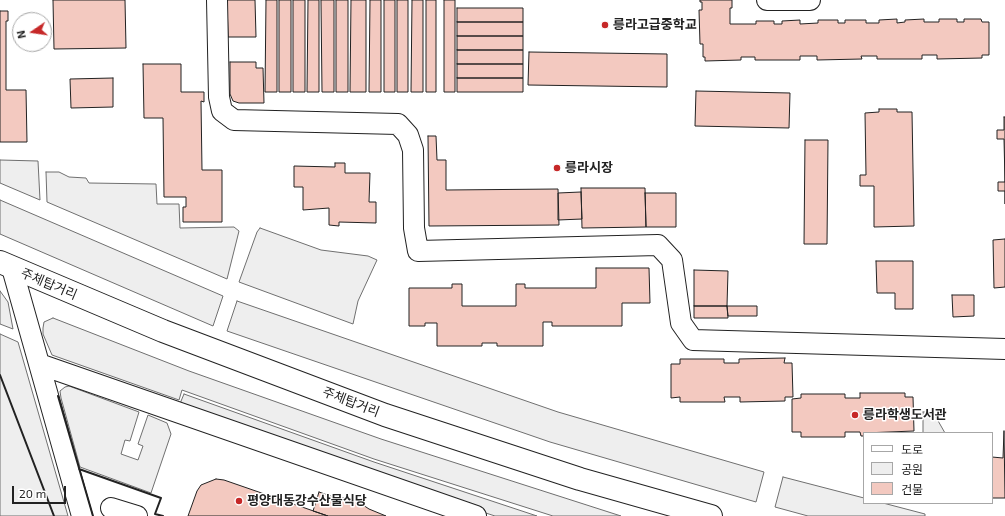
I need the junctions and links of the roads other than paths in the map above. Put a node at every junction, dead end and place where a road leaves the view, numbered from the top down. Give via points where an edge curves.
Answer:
1 (217, 0) edge
2 (767, 0) edge
3 (810, 0) edge
4 (6, 265) edge
5 (1005, 349) edge
6 (39, 364) junction
7 (111, 508) dead end
8 (82, 516) edge
9 (137, 516) edge
10 (476, 516) edge
11 (711, 516) edge

1 - 5 street via 219,97 222,111 234,120 398,124 408,135 413,150 414,228 418,251 658,245 672,260 681,323 693,340
2 - 3 street
4 - 6 street
4 - 11 main road, 주체탑거리 via 163,331 384,415 580,479
6 - 8 street
6 - 10 street
7 - 9 street

